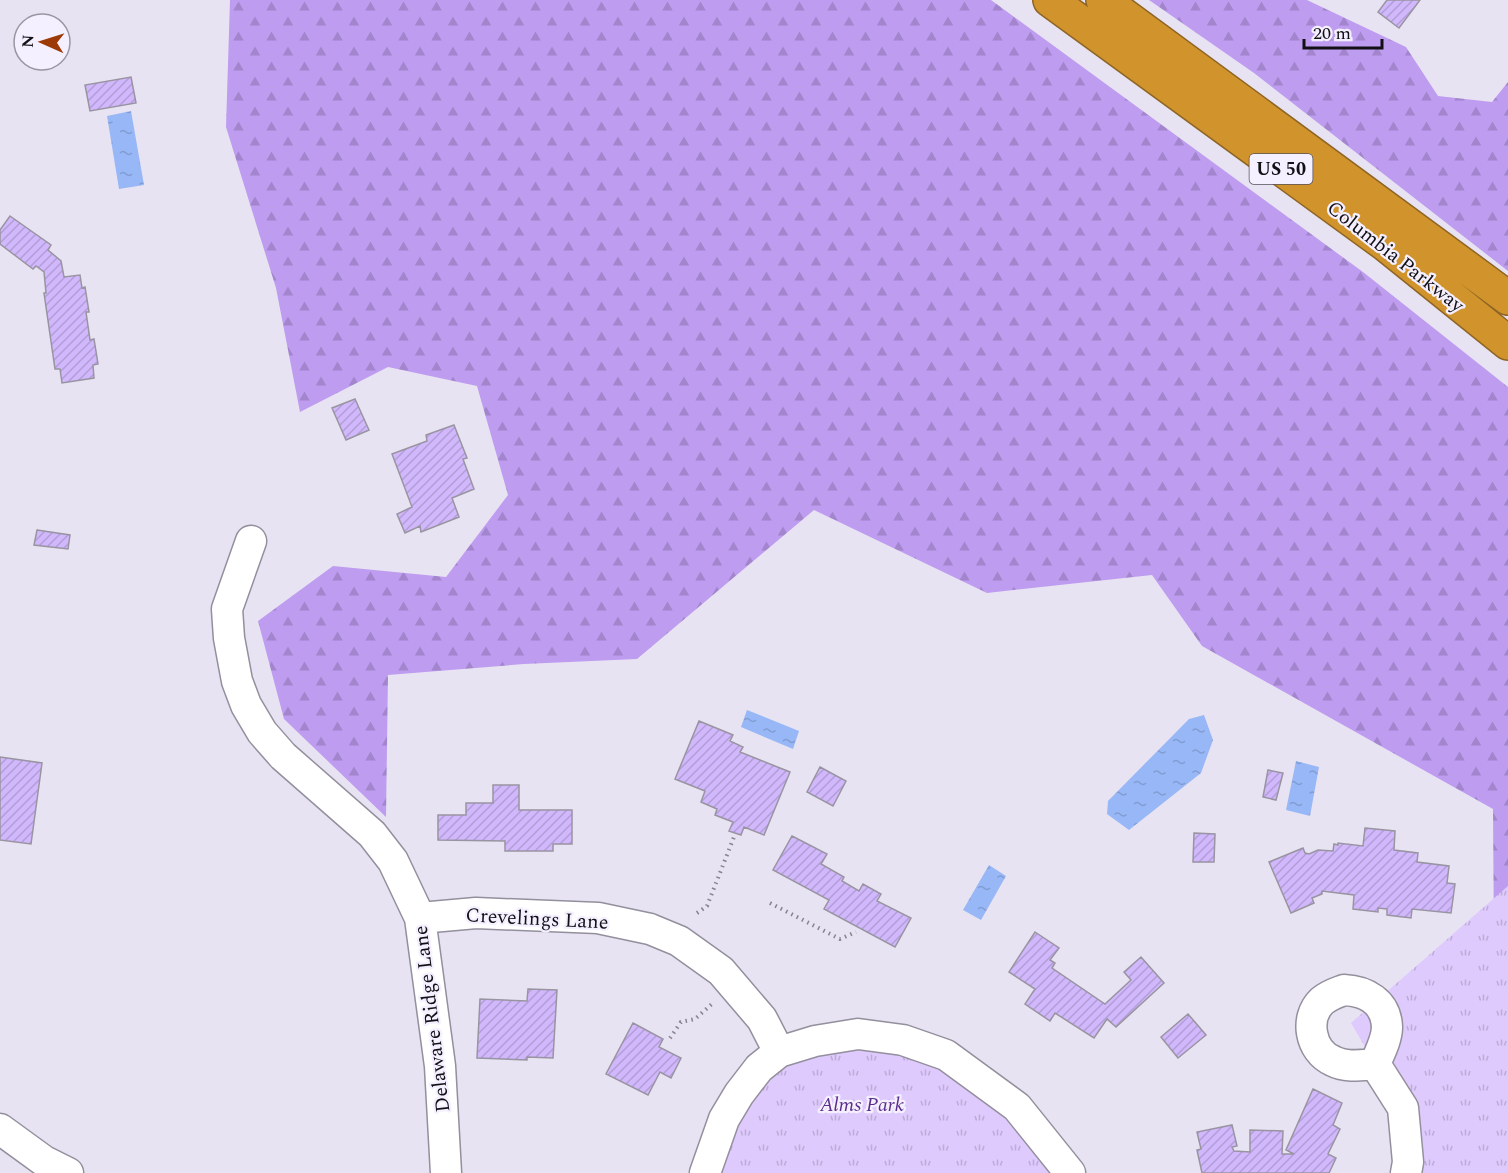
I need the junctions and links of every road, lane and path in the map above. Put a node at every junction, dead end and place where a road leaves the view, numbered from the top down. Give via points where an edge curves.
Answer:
1 (1050, 0) edge
2 (1103, 0) edge
3 (1508, 298) edge
4 (1508, 343) edge
5 (251, 541) dead end
6 (734, 837) dead end
7 (770, 903) dead end
8 (697, 913) dead end
9 (420, 918) junction
10 (856, 932) dead end
11 (734, 985) junction
12 (670, 1038) dead end
13 (779, 1052) junction
14 (1376, 1064) dead end
15 (0, 1129) edge
16 (68, 1173) edge
17 (446, 1173) edge
18 (705, 1173) edge
19 (1070, 1173) edge
20 (1406, 1173) edge

1 - 4 highway, Columbia Parkway / US 50 via 1385,244
2 - 3 highway, Columbia Parkway / US 50
5 - 9 street, Delaware Ridge Lane via 227,609 237,681 246,705 283,756 372,834 393,861
6 - 8 path via 707,906
7 - 10 path via 840,939
9 - 11 street, Crevelings Lane via 476,913 598,918 650,929 679,941
9 - 17 street, Delaware Ridge Lane via 440,1066
11 - 12 path via 695,1019 681,1022
11 - 13 street, Crevelings Lane via 762,1019
13 - 18 street via 759,1068 724,1119
13 - 19 street via 858,1034 903,1040 946,1055 1017,1107
14 - 20 street via 1403,1108
15 - 16 street

